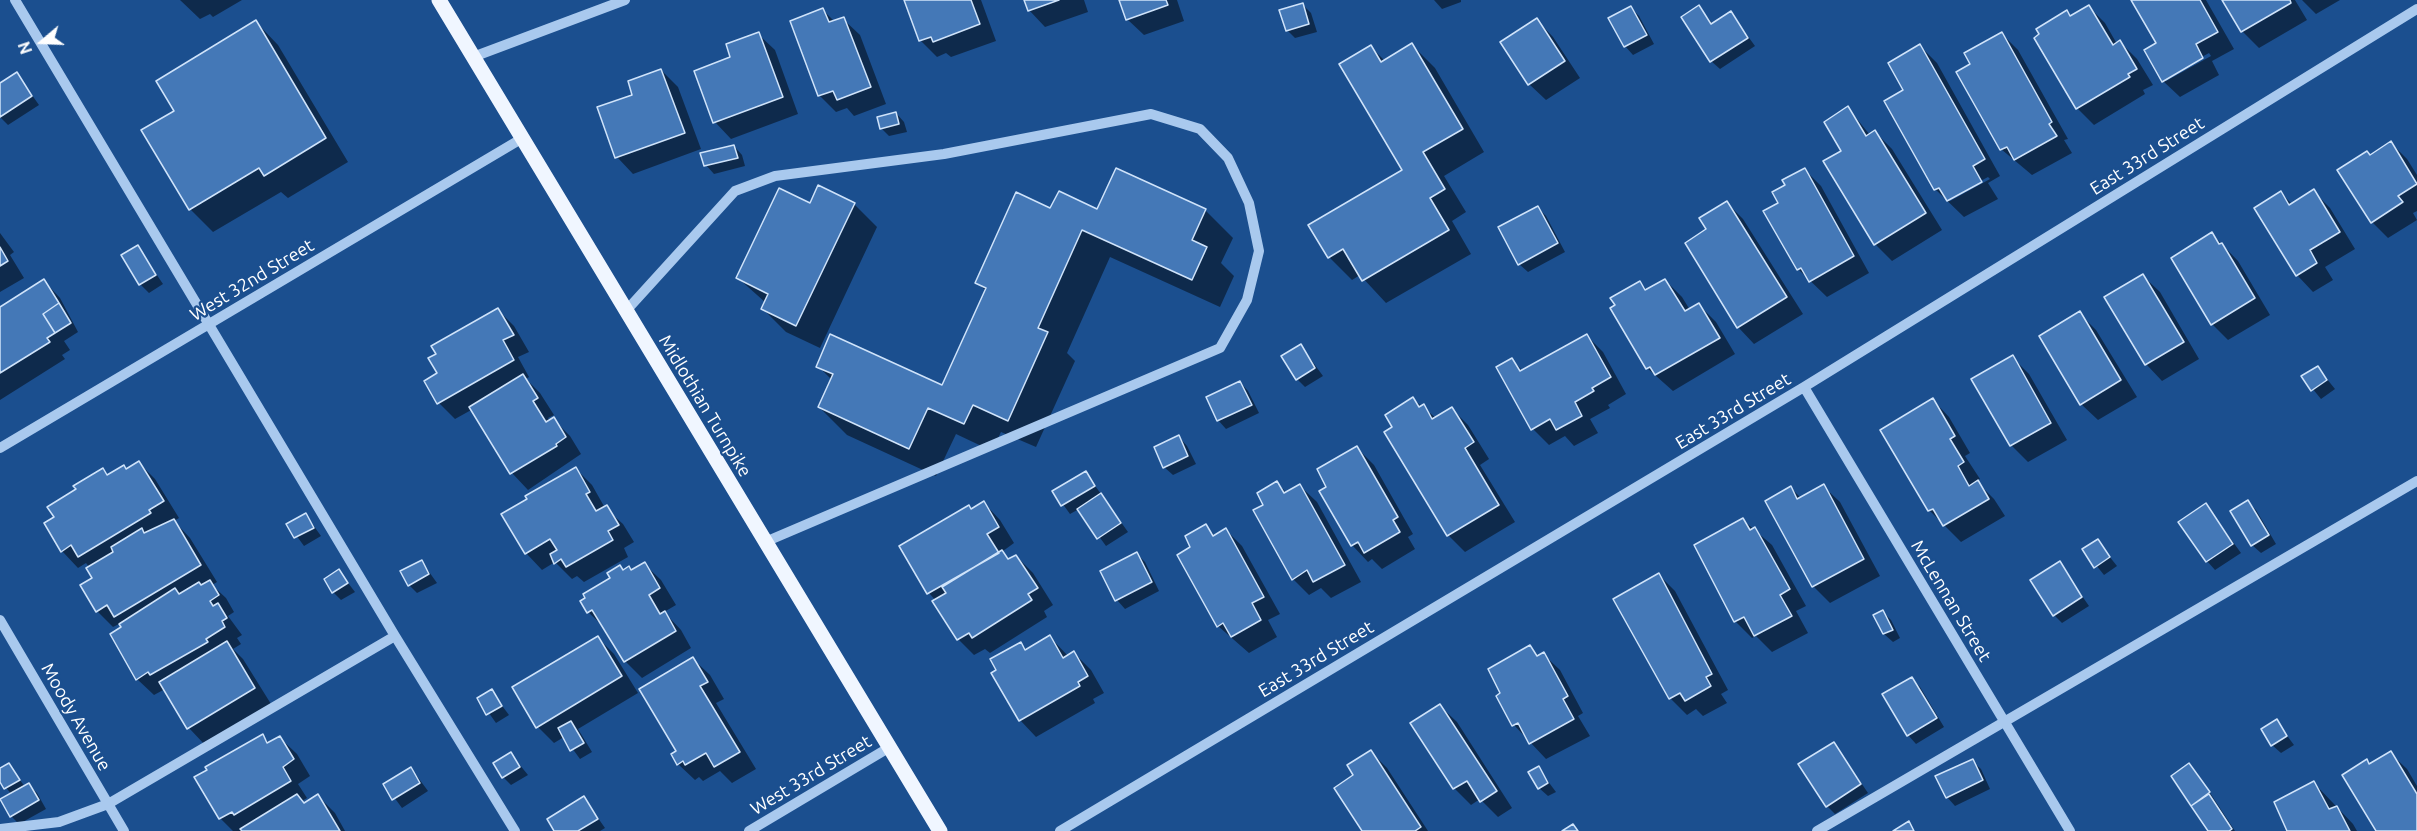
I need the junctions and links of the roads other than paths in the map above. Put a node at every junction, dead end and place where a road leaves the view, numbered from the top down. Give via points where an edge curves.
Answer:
1 (15, 0) edge
2 (439, 0) edge
3 (625, 0) edge
4 (2417, 9) edge
5 (473, 57) junction
6 (521, 139) junction
7 (625, 312) junction
8 (210, 323) junction
9 (1804, 387) junction
10 (0, 448) edge
11 (2417, 481) edge
12 (765, 542) junction
13 (0, 620) edge
14 (395, 636) junction
15 (2004, 722) junction
16 (890, 747) junction
17 (108, 804) junction
18 (0, 830) edge
19 (124, 831) edge
20 (515, 831) edge
21 (749, 831) edge
22 (940, 831) edge
23 (1060, 831) edge
24 (1817, 831) edge
25 (2070, 831) edge

1 - 8 street
2 - 5 main road, Midlothian Turnpike
3 - 5 street
4 - 9 street, East 33rd Street
5 - 6 main road, Midlothian Turnpike
6 - 7 main road, Midlothian Turnpike
6 - 8 street, West 32nd Street
7 - 12 main road, Midlothian Turnpike
7 - 12 street via 735,191 775,176 944,154 1151,114 1200,129 1228,158 1249,203 1259,251 1247,300 1220,348
8 - 10 street, West 32nd Street
8 - 14 street
9 - 15 street, McLennan Street
9 - 23 street, East 33rd Street
11 - 15 street
12 - 16 main road, Midlothian Turnpike
13 - 17 street, Moody Avenue
14 - 17 street
14 - 20 street
15 - 24 street
15 - 25 street, McLennan Street
16 - 21 street, West 33rd Street
16 - 22 main road, Midlothian Turnpike
17 - 18 street via 59,822
17 - 19 street, Moody Avenue

